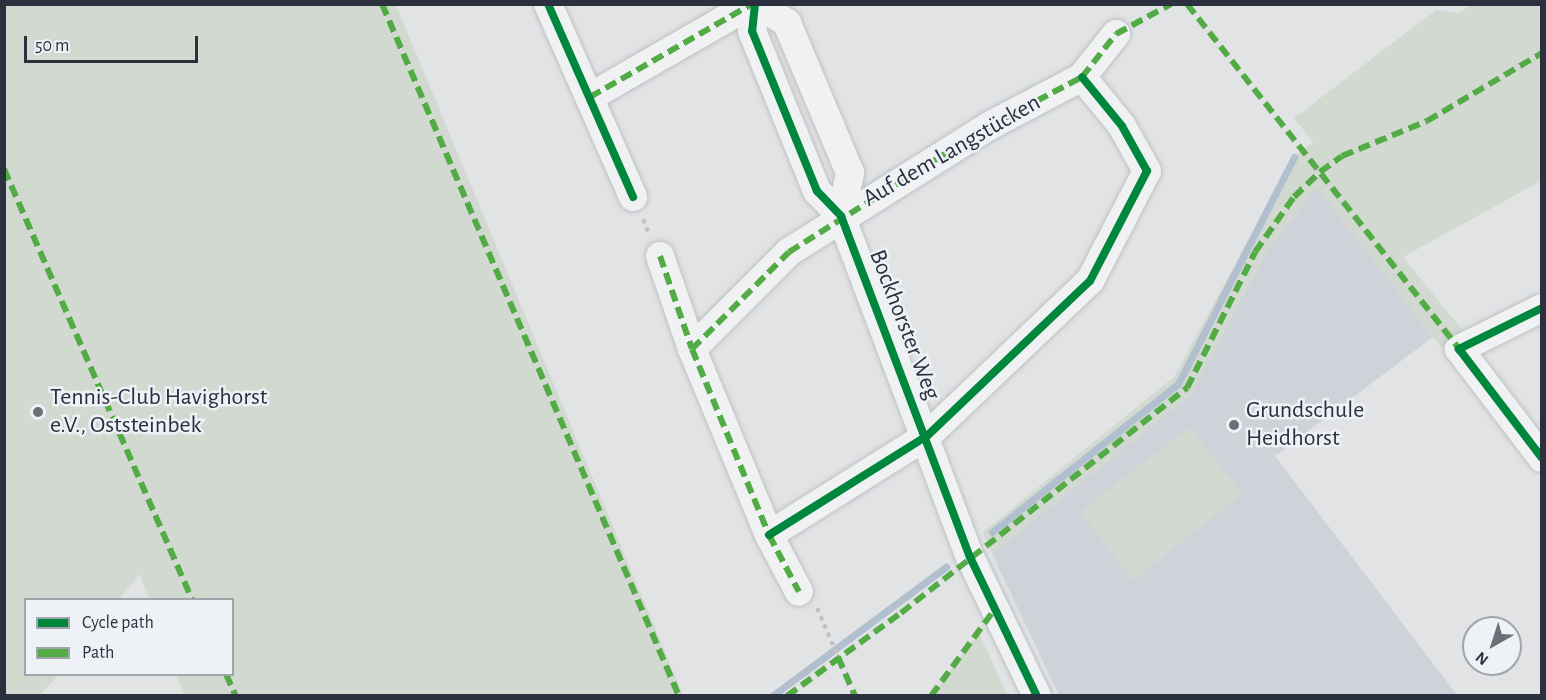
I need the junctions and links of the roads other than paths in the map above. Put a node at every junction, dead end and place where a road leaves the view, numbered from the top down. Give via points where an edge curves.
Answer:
1 (548, 4) edge
2 (755, 4) edge
3 (1116, 34) dead end
4 (1082, 77) junction
5 (590, 97) junction
6 (633, 197) road end
7 (841, 216) junction
8 (660, 256) road end
9 (1542, 308) edge
10 (692, 349) junction
11 (927, 436) junction
12 (1542, 458) edge
13 (769, 535) junction
14 (799, 592) road end
15 (1037, 696) edge

1 - 5 street
2 - 5 street
2 - 7 street via 787,22 850,173
3 - 4 street, Auf dem Langstücken
4 - 7 street, Auf dem Langstücken via 989,126
4 - 11 street via 1122,126 1147,171 1090,281
5 - 6 street
7 - 10 street, Auf dem Langstücken via 789,252
7 - 11 street, Bockhorster Weg
8 - 10 street
9 - 12 street via 1459,349
10 - 13 street
11 - 13 street
11 - 15 street, Bockhorster Weg via 970,557
13 - 14 street

